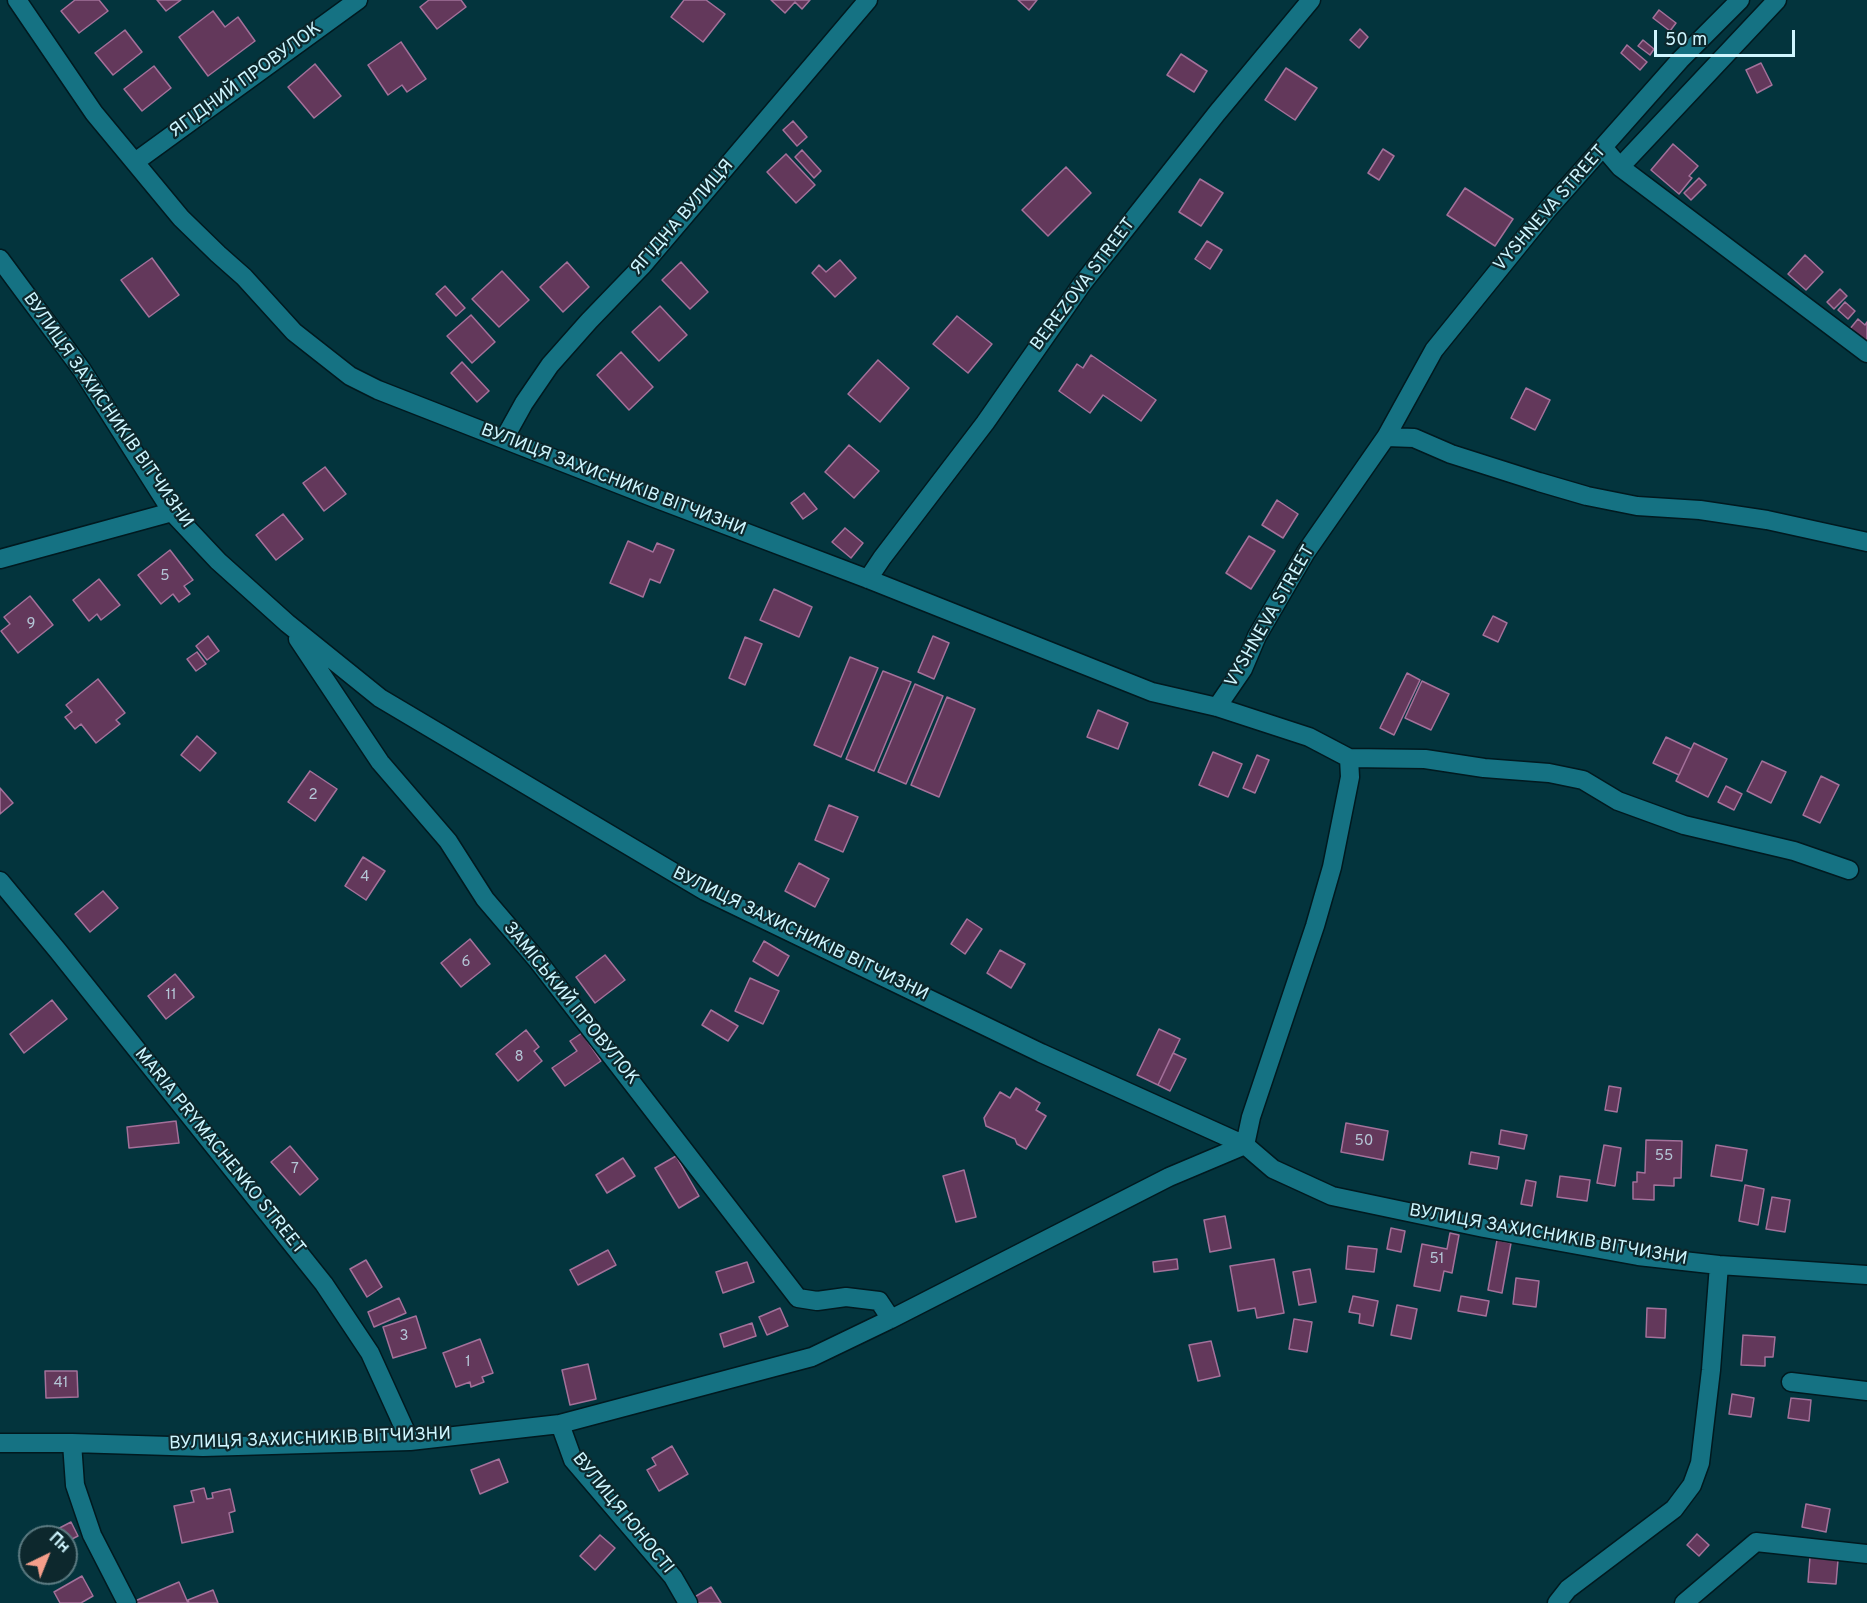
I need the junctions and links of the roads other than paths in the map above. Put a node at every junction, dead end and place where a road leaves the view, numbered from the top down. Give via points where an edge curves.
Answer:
1 (17, 0) edge
2 (358, 0) edge
3 (868, 0) edge
4 (1311, 0) edge
5 (1740, 0) edge
6 (1778, 0) edge
7 (1603, 147) junction
8 (135, 162) junction
9 (1620, 167) junction
10 (0, 260) edge
11 (1867, 352) edge
12 (1386, 437) junction
13 (504, 439) junction
14 (172, 512) junction
15 (1867, 542) edge
16 (0, 559) edge
17 (868, 579) junction
18 (287, 623) junction
19 (1217, 707) junction
20 (1349, 758) junction
21 (1849, 870) dead end
22 (0, 881) edge
23 (1245, 1145) junction
24 (1719, 1265) junction
25 (1867, 1275) edge
26 (891, 1319) junction
27 (1791, 1382) dead end
28 (1867, 1391) edge
29 (560, 1424) junction
30 (410, 1441) junction
31 (0, 1443) edge
32 (72, 1443) junction
33 (1867, 1554) edge
34 (127, 1603) edge
35 (688, 1603) edge
36 (1557, 1603) edge
37 (1684, 1603) edge

1 - 8 street, ВУЛИЦЯ ЗАХИСНИКІВ ВІТЧИЗНИ via 94,113
2 - 8 street, ЯГІДНИЙ ПРОВУЛОК
3 - 13 street, ЯГІДНА ВУЛИЦЯ via 643,265 550,365
4 - 17 street, BEREZOVA STREET via 1082,284 985,423
5 - 7 street, VYSHNEVA STREET
6 - 9 street
7 - 9 street
7 - 12 street, VYSHNEVA STREET via 1434,350
8 - 13 street, ВУЛИЦЯ ЗАХИСНИКІВ ВІТЧИЗНИ via 181,218 244,277 294,332 350,376
9 - 11 street
10 - 14 street, ВУЛИЦЯ ЗАХИСНИКІВ ВІТЧИЗНИ via 82,370
12 - 15 street via 1414,438 1451,454 1587,496 1637,506 1767,520
12 - 19 street, VYSHNEVA STREET via 1306,552 1257,636 1243,669
13 - 17 street, ВУЛИЦЯ ЗАХИСНИКІВ ВІТЧИЗНИ
14 - 16 street
14 - 18 street, ВУЛИЦЯ ЗАХИСНИКІВ ВІТЧИЗНИ via 218,561
17 - 19 street, ВУЛИЦЯ ЗАХИСНИКІВ ВІТЧИЗНИ via 1152,692
18 - 23 street, ВУЛИЦЯ ЗАХИСНИКІВ ВІТЧИЗНИ via 380,698 705,891 1030,1048
18 - 26 street, ЗАМІСЬКИЙ ПРОВУЛОК via 380,762 448,841 485,899 545,970 798,1298 879,1301
19 - 20 street, ВУЛИЦЯ ЗАХИСНИКІВ ВІТЧИЗНИ via 1309,737
20 - 21 street, ВУЛИЦЯ ЗАХИСНИКІВ ВІТЧИЗНИ via 1425,759 1583,780 1618,801 1684,825 1794,851
20 - 23 street via 1350,777 1332,867
22 - 30 street, MARIA PRYMACHENKO STREET via 324,1284 370,1353
23 - 24 street, ВУЛИЦЯ ЗАХИСНИКІВ ВІТЧИЗНИ via 1273,1169 1332,1196 1638,1256
23 - 26 street, ВУЛИЦЯ ЗАХИСНИКІВ ВІТЧИЗНИ via 1169,1177
24 - 25 street, ВУЛИЦЯ ЗАХИСНИКІВ ВІТЧИЗНИ
24 - 36 street via 1700,1462 1692,1485 1674,1509 1568,1589
26 - 29 street, ВУЛИЦЯ ЗАХИСНИКІВ ВІТЧИЗНИ via 812,1357
27 - 28 street
29 - 30 street, ВУЛИЦЯ ЗАХИСНИКІВ ВІТЧИЗНИ
29 - 35 street, ВУЛИЦЯ ЮНОСТІ via 573,1460 673,1577
30 - 32 street, ВУЛИЦЯ ЗАХИСНИКІВ ВІТЧИЗНИ via 202,1447
31 - 32 street, ВУЛИЦЯ ЗАХИСНИКІВ ВІТЧИЗНИ
32 - 34 street via 75,1485 92,1535
33 - 37 street via 1756,1542

